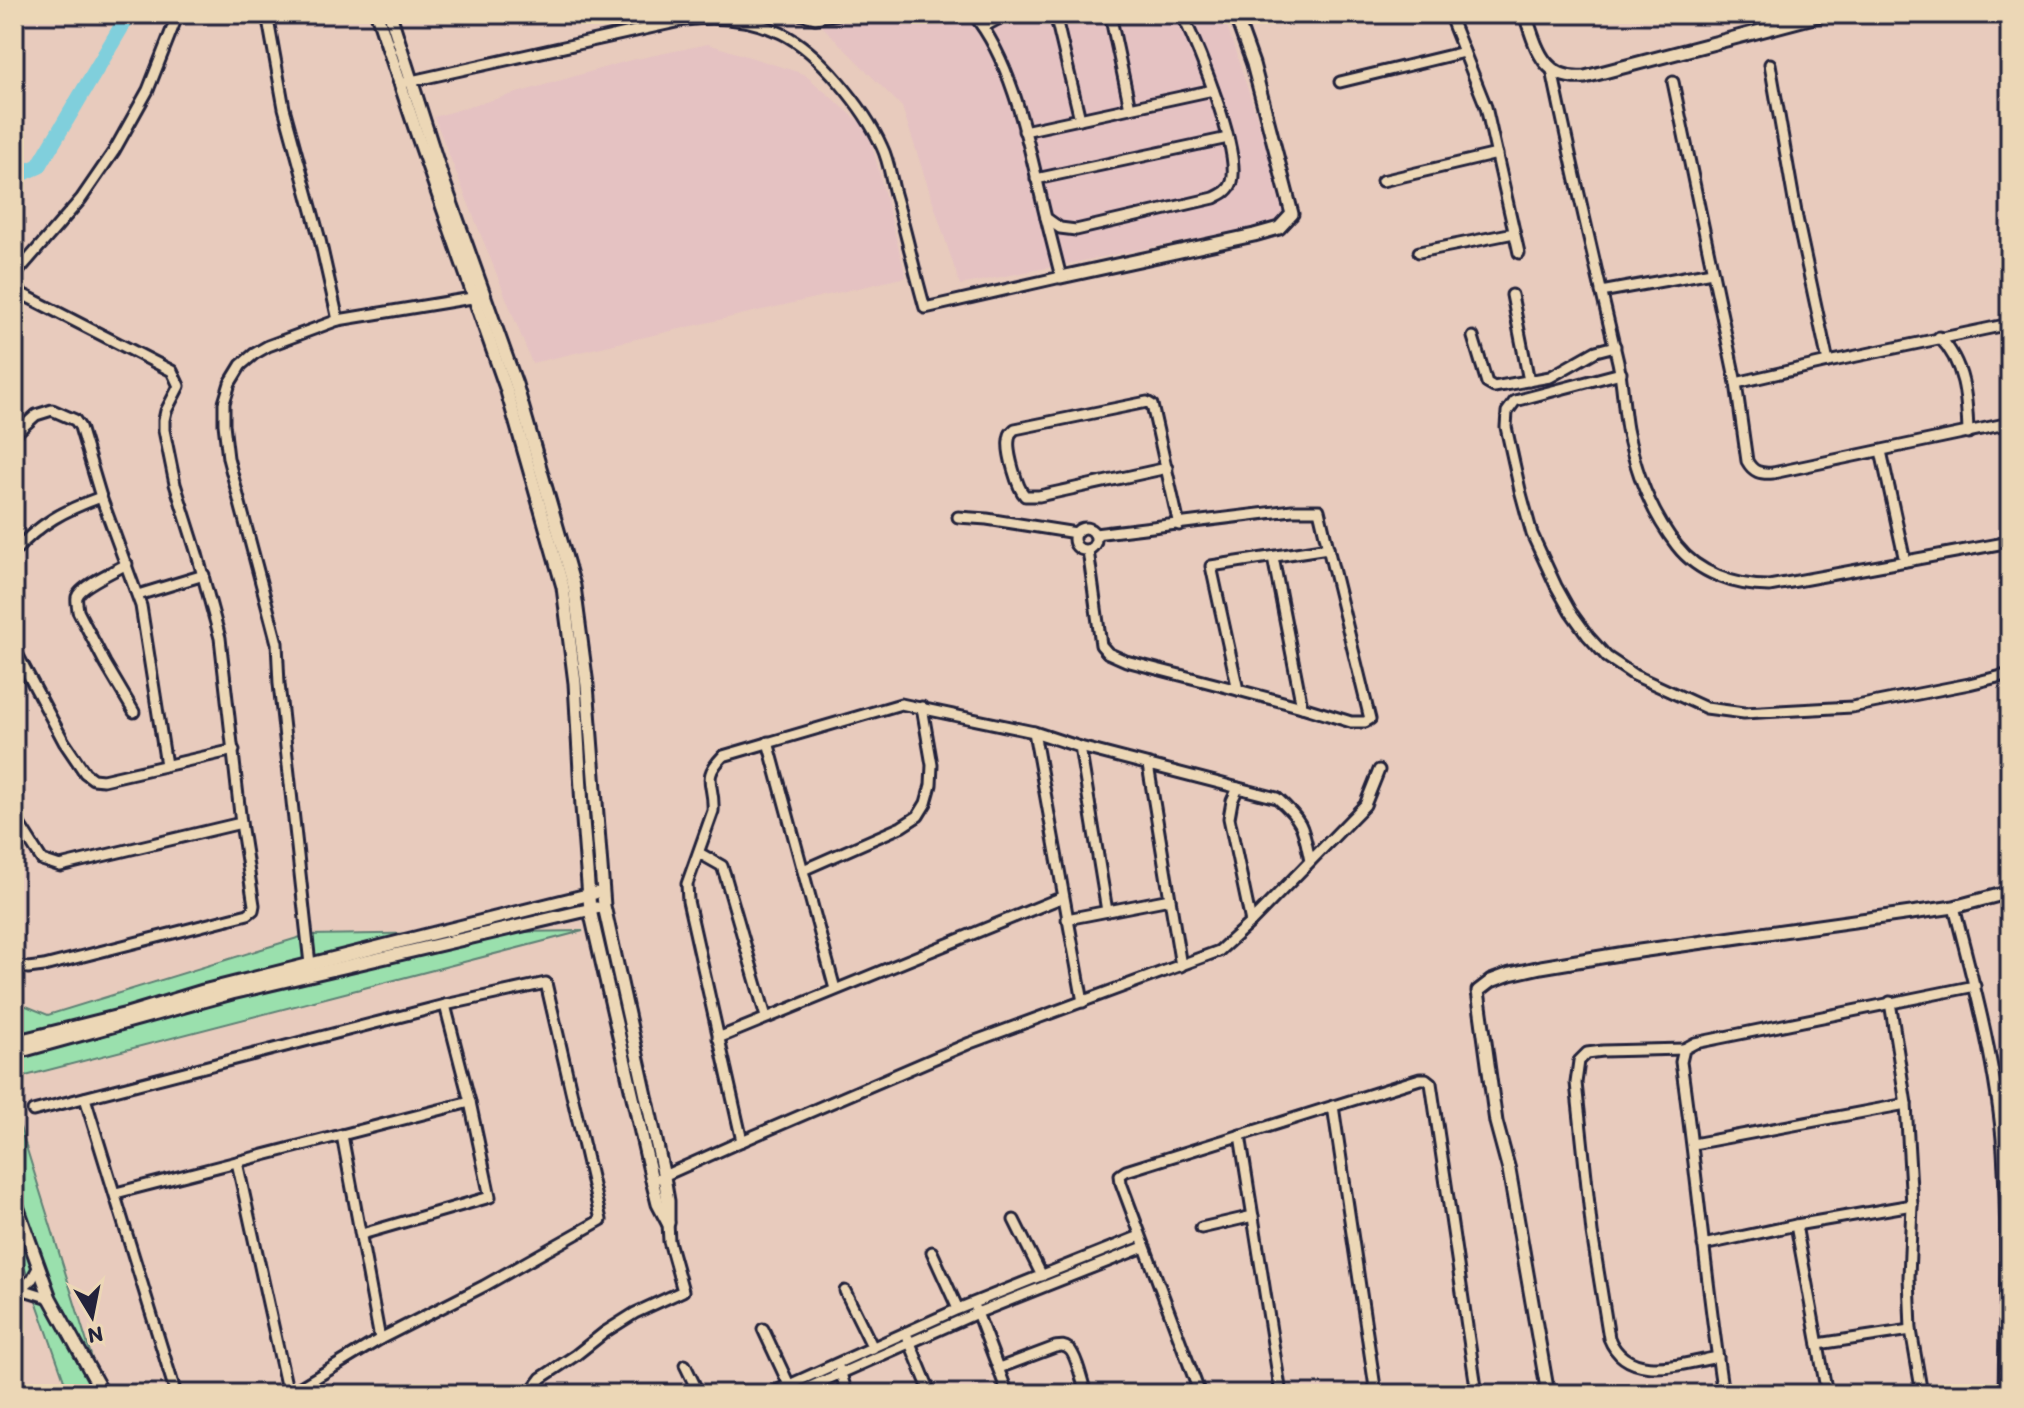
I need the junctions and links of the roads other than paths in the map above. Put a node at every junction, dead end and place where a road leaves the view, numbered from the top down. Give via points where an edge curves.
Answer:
1 (178, 14) edge
2 (267, 14) edge
3 (377, 14) edge
4 (390, 14) edge
5 (799, 14) edge
6 (839, 14) edge
7 (973, 14) edge
8 (1007, 14) edge
9 (1055, 14) edge
10 (1110, 14) edge
11 (1182, 14) edge
12 (1235, 14) edge
13 (1449, 14) edge
14 (1525, 14) edge
15 (1825, 14) edge
16 (666, 19) edge
17 (983, 27) junction
18 (1464, 52) junction
19 (1770, 64) dead end
20 (1552, 70) junction
21 (1340, 82) dead end
22 (1673, 82) dead end
23 (405, 83) junction
24 (1213, 90) junction
25 (1130, 108) junction
26 (1080, 119) junction
27 (1024, 131) junction
28 (1228, 138) junction
29 (1497, 154) junction
30 (1036, 179) junction
31 (1382, 181) dead end
32 (1046, 218) junction
33 (1514, 233) junction
34 (1419, 252) dead end
35 (1519, 253) dead end
36 (1712, 272) junction
37 (14, 277) edge
38 (1061, 277) junction
39 (16, 292) edge
40 (1601, 292) junction
41 (1512, 295) dead end
42 (480, 297) junction
43 (338, 320) junction
44 (2005, 325) dead end
45 (1473, 337) dead end
46 (1939, 337) junction
47 (1615, 346) junction
48 (1828, 362) junction
49 (1621, 373) junction
50 (1529, 381) junction
51 (1736, 383) junction
52 (2010, 423) edge
53 (1968, 433) junction
54 (14, 435) edge
55 (1881, 451) junction
56 (1167, 468) junction
57 (101, 497) junction
58 (958, 517) dead end
59 (1179, 525) junction
60 (1076, 533) junction
61 (1095, 534) junction
62 (2010, 542) edge
63 (1328, 548) junction
64 (1088, 550) junction
65 (14, 552) edge
66 (1273, 557) junction
67 (1905, 561) junction
68 (127, 564) junction
69 (204, 575) junction
70 (138, 595) junction
71 (14, 648) edge
72 (2010, 674) edge
73 (1238, 690) junction
74 (922, 707) junction
75 (1302, 707) junction
76 (134, 712) dead end
77 (1034, 732) junction
78 (768, 742) junction
79 (1080, 747) junction
80 (234, 750) junction
81 (166, 765) junction
82 (1148, 765) junction
83 (1379, 770) dead end
84 (1238, 788) junction
85 (14, 816) edge
86 (241, 823) junction
87 (699, 853) junction
88 (1310, 861) junction
89 (803, 870) junction
90 (603, 891) junction
91 (2010, 892) edge
92 (589, 895) junction
93 (1063, 897) junction
94 (1170, 899) junction
95 (604, 906) junction
96 (1954, 907) junction
97 (590, 910) junction
98 (1107, 911) junction
99 (1067, 919) junction
100 (1251, 922) junction
101 (310, 964) junction
102 (14, 965) edge
103 (1181, 966) junction
104 (1975, 986) junction
105 (835, 989) junction
106 (1083, 1002) junction
107 (1890, 1002) junction
108 (445, 1005) junction
109 (766, 1017) junction
110 (718, 1038) junction
111 (14, 1042) edge
112 (1684, 1049) junction
113 (14, 1053) edge
114 (85, 1098) junction
115 (470, 1102) junction
116 (1906, 1104) junction
117 (1333, 1106) junction
118 (33, 1111) dead end
119 (342, 1135) junction
120 (1240, 1135) junction
121 (742, 1141) junction
122 (1693, 1144) junction
123 (237, 1162) junction
124 (658, 1178) junction
125 (116, 1193) junction
126 (14, 1198) edge
127 (1912, 1205) junction
128 (1253, 1216) junction
129 (1014, 1220) dead end
130 (668, 1223) joint
131 (1796, 1225) junction
132 (1201, 1228) dead end
133 (362, 1234) junction
134 (1142, 1242) junction
135 (1703, 1245) junction
136 (932, 1252) dead end
137 (38, 1268) junction
138 (1042, 1276) junction
139 (18, 1290) edge
140 (845, 1291) dead end
141 (50, 1298) junction
142 (975, 1308) junction
143 (958, 1309) junction
144 (763, 1329) dead end
145 (1911, 1330) junction
146 (908, 1337) junction
147 (380, 1339) junction
148 (1818, 1344) junction
149 (873, 1348) junction
150 (1718, 1357) junction
151 (685, 1365) dead end
152 (839, 1368) junction
153 (999, 1368) junction
154 (792, 1391) edge
155 (103, 1394) edge
156 (176, 1394) edge
157 (288, 1394) edge
158 (529, 1394) edge
159 (699, 1394) edge
160 (769, 1394) edge
161 (847, 1394) edge
162 (931, 1394) edge
163 (1008, 1394) edge
164 (1086, 1394) edge
165 (1200, 1394) edge
166 (1281, 1394) edge
167 (1376, 1394) edge
168 (1477, 1394) edge
169 (1548, 1394) edge
170 (1723, 1394) edge
171 (1827, 1394) edge
172 (1922, 1394) edge
173 (2004, 1394) edge

1 - 37 street via 148,90 114,151
2 - 43 street via 284,108
3 - 23 street
4 - 23 street
5 - 6 street
7 - 17 street
8 - 17 street
9 - 26 street
10 - 25 street
11 - 24 street
12 - 38 street via 1292,214 1279,228 1254,235
13 - 18 street
14 - 20 street
15 - 20 street via 1585,77 1561,76
16 - 23 street
16 - 38 street via 737,19 782,33 835,78 883,149 925,308
17 - 27 street
18 - 21 street
18 - 29 street via 1486,107
19 - 48 street
20 - 40 street
22 - 36 street
23 - 42 street
24 - 25 street
24 - 28 street
25 - 26 street
26 - 27 street
27 - 30 street
28 - 30 street
28 - 32 street via 1232,181 1214,198 1076,230 1060,228
29 - 31 street
29 - 33 street
30 - 32 street
32 - 38 street
33 - 34 street
33 - 35 street
36 - 40 street
36 - 51 street
37 - 39 street
39 - 69 street via 177,378 164,430
40 - 47 street
41 - 50 street
42 - 43 street
42 - 90 street via 516,384 574,586
42 - 92 street via 563,587
43 - 101 street via 254,354 241,365 224,403 228,458 277,643
44 - 46 street
45 - 50 street via 1490,386
46 - 48 street
46 - 53 street via 1962,377
47 - 49 street
47 - 50 street via 1550,377
48 - 51 street
49 - 67 street via 1638,466 1671,539 1686,557 1715,575 1769,586
49 - 72 street via 1515,401 1506,427 1532,534 1570,611 1607,657 1706,708 1744,713 1852,707
51 - 55 street via 1747,461 1762,474
52 - 53 street
53 - 55 street
54 - 57 street via 36,415 52,410 75,420
55 - 67 street
56 - 56 street via 1025,496 1019,491 1008,444 1015,429 1147,402
56 - 59 street
57 - 65 street via 53,517
57 - 68 street
58 - 60 street
59 - 61 street
59 - 63 street via 1319,510
60 - 61 street via 1086,528
60 - 64 street via 1077,547
61 - 64 street via 1095,546
62 - 67 street
63 - 66 street
63 - 75 street via 1370,719 1351,722
64 - 73 street via 1101,645 1108,653
66 - 73 street via 1211,566
66 - 75 street
68 - 70 street
68 - 76 street via 82,589 77,603
69 - 70 street
69 - 80 street via 220,638
70 - 81 street
71 - 81 street via 64,742 89,777 103,780
73 - 75 street
74 - 77 street
74 - 78 street via 901,704
74 - 89 street via 932,765 931,785 918,816
77 - 79 street
77 - 93 street
78 - 87 street via 723,756 712,768 708,779 713,811
78 - 89 street
79 - 82 street
79 - 98 street
80 - 81 street
80 - 86 street
82 - 84 street
82 - 94 street
83 - 88 street via 1365,805
84 - 88 street via 1277,798 1292,811 1303,826
84 - 100 street via 1229,818
85 - 86 street via 42,860 60,866
86 - 102 street via 254,898 248,914 44,966
87 - 109 street via 722,866
87 - 110 street via 687,884 688,901
88 - 100 street
89 - 105 street
90 - 92 street
90 - 95 street
91 - 96 street
92 - 97 street
92 - 101 street
93 - 99 street
93 - 105 street
94 - 98 street
94 - 103 street
95 - 97 street
95 - 124 street
96 - 104 street
96 - 169 street via 1541,967 1491,981 1478,991 1496,1122
97 - 113 street via 232,993
97 - 124 street
98 - 99 street
99 - 106 street
100 - 103 street via 1219,951
101 - 111 street
103 - 106 street
104 - 107 street
104 - 173 street via 2003,1150
105 - 109 street
106 - 121 street via 970,1043
107 - 112 street
107 - 116 street
108 - 114 street
108 - 115 street
108 - 147 street via 546,983 601,1220
109 - 110 street
110 - 121 street
112 - 122 street via 1681,1062
112 - 150 street via 1603,1051 1587,1053 1579,1061 1576,1083 1592,1233 1613,1349 1625,1360 1655,1368
114 - 118 street
114 - 125 street
115 - 119 street
115 - 133 street via 490,1197
116 - 122 street
116 - 127 street
117 - 120 street
117 - 167 street
117 - 168 street via 1420,1079 1431,1083
119 - 123 street
119 - 133 street
120 - 128 street
120 - 134 street via 1120,1175
121 - 124 street
122 - 135 street
123 - 125 street
123 - 157 street
124 - 130 street via 668,1201
125 - 156 street
126 - 137 street
127 - 131 street
127 - 145 street
128 - 132 street
128 - 166 street
129 - 138 street
130 - 158 street via 683,1291 605,1332 541,1378
131 - 135 street
131 - 148 street
133 - 147 street
134 - 138 street
134 - 142 street
134 - 165 street
135 - 150 street
136 - 143 street
137 - 139 street
137 - 141 street
138 - 142 street
139 - 141 street
140 - 149 street
141 - 155 street
142 - 143 street
142 - 146 street
142 - 153 street
143 - 146 street
144 - 154 street
145 - 148 street
145 - 172 street
146 - 149 street
146 - 152 street
146 - 162 street
147 - 157 street
148 - 171 street
149 - 152 street
150 - 170 street
151 - 159 street
152 - 154 street
152 - 161 street
153 - 163 street
153 - 164 street via 1065,1346
154 - 160 street

